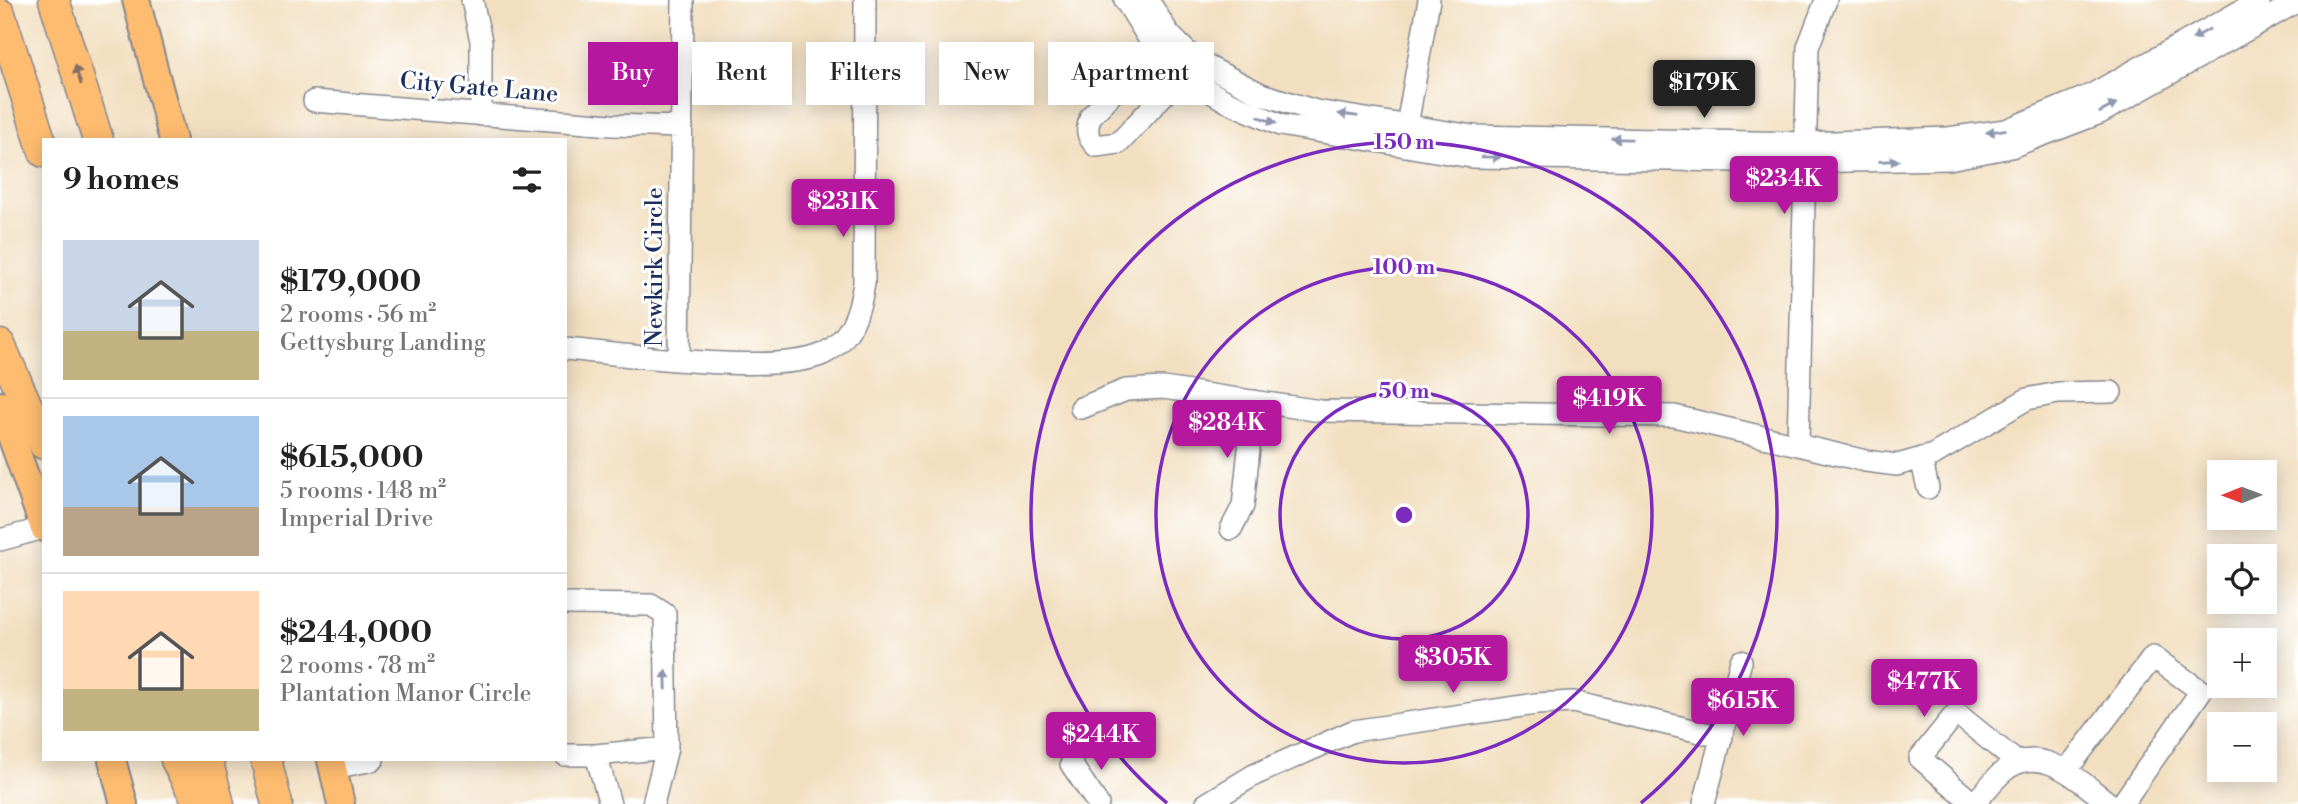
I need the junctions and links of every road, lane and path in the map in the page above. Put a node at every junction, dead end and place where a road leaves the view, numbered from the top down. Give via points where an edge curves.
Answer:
1 (54, 0) edge
2 (136, 0) edge
3 (472, 0) edge
4 (683, 0) edge
5 (865, 0) edge
6 (1125, 0) edge
7 (1148, 0) edge
8 (1429, 0) edge
9 (1826, 0) edge
10 (2260, 0) edge
11 (2298, 1) edge
12 (0, 15) edge
13 (1162, 41) joint
14 (1214, 77) edge
15 (1214, 89) edge
16 (314, 101) dead end
17 (1101, 105) edge
18 (1154, 105) edge
19 (481, 115) junction
20 (1407, 123) junction
21 (682, 127) junction
22 (97, 138) edge
23 (172, 138) edge
24 (42, 146) edge
25 (1404, 146) junction
26 (1804, 152) junction
27 (0, 345) edge
28 (567, 349) edge
29 (679, 358) junction
30 (2111, 392) dead end
31 (1255, 401) junction
32 (0, 405) edge
33 (1081, 408) dead end
34 (42, 440) edge
35 (1798, 443) junction
36 (1920, 458) junction
37 (1928, 488) dead end
38 (42, 522) edge
39 (42, 529) edge
40 (1231, 529) dead end
41 (0, 540) edge
42 (567, 604) edge
43 (1741, 661) dead end
44 (1722, 737) junction
45 (667, 748) junction
46 (567, 755) edge
47 (596, 755) junction
48 (113, 761) edge
49 (177, 761) edge
50 (207, 761) edge
51 (265, 761) edge
52 (283, 761) edge
53 (363, 761) edge
54 (2018, 763) junction
55 (332, 764) edge
56 (1071, 764) dead end
57 (2057, 766) junction
58 (124, 804) edge
59 (199, 804) edge
60 (219, 804) edge
61 (277, 804) edge
62 (287, 804) edge
63 (341, 804) edge
64 (610, 804) edge
65 (653, 804) edge
66 (1098, 804) edge
67 (1206, 804) edge
68 (1704, 804) edge
69 (1974, 804) edge
70 (2110, 804) edge
71 (2122, 804) edge

22 -> 1 highway
2 - 23 main road
3 - 19 street via 481,41
4 - 21 street, Newkirk Circle
5 - 29 street, Newkirk Circle via 863,283 861,306 851,328 822,354 804,359
6 - 13 street
7 - 13 street
8 - 20 street
9 - 26 street via 1808,47
10 -> 26 street via 2093,94 2006,130
26 -> 11 street via 1949,159 2011,147 2099,113
12 - 24 highway
20 -> 14 street via 1316,111
15 -> 25 street via 1235,106 1280,125
16 - 19 street, City Gate Lane
17 - 18 street via 1087,128 1096,146 1119,143
19 - 21 street, City Gate Lane
20 - 25 street
26 -> 20 street via 1473,135
21 - 29 street, Newkirk Circle
25 -> 26 street via 1471,157
26 - 35 street
27 - 34 highway
28 - 29 street
30 - 36 street via 2027,399 1933,455
31 - 33 street via 1163,388 1126,390
31 - 35 street via 1321,411 1674,416
31 - 40 street via 1242,506
32 - 38 main road
35 - 36 street via 1897,465
36 - 37 street
39 - 41 street
45 -> 42 street via 665,614 651,605
43 - 44 street
44 - 67 street via 1573,702 1536,704 1353,731 1254,775
44 - 68 street
45 - 47 street
45 - 65 street
46 - 47 street
47 - 64 street
48 - 58 main road
49 - 59 highway
50 - 60 highway
51 - 61 highway
52 - 62 highway
53 - 55 street
54 - 57 street via 2028,758
54 - 69 street via 2005,770
54 - 69 street via 1956,713 1920,758
55 - 63 main road
56 - 66 street
57 - 70 street
57 - 71 street via 2153,657 2202,691

